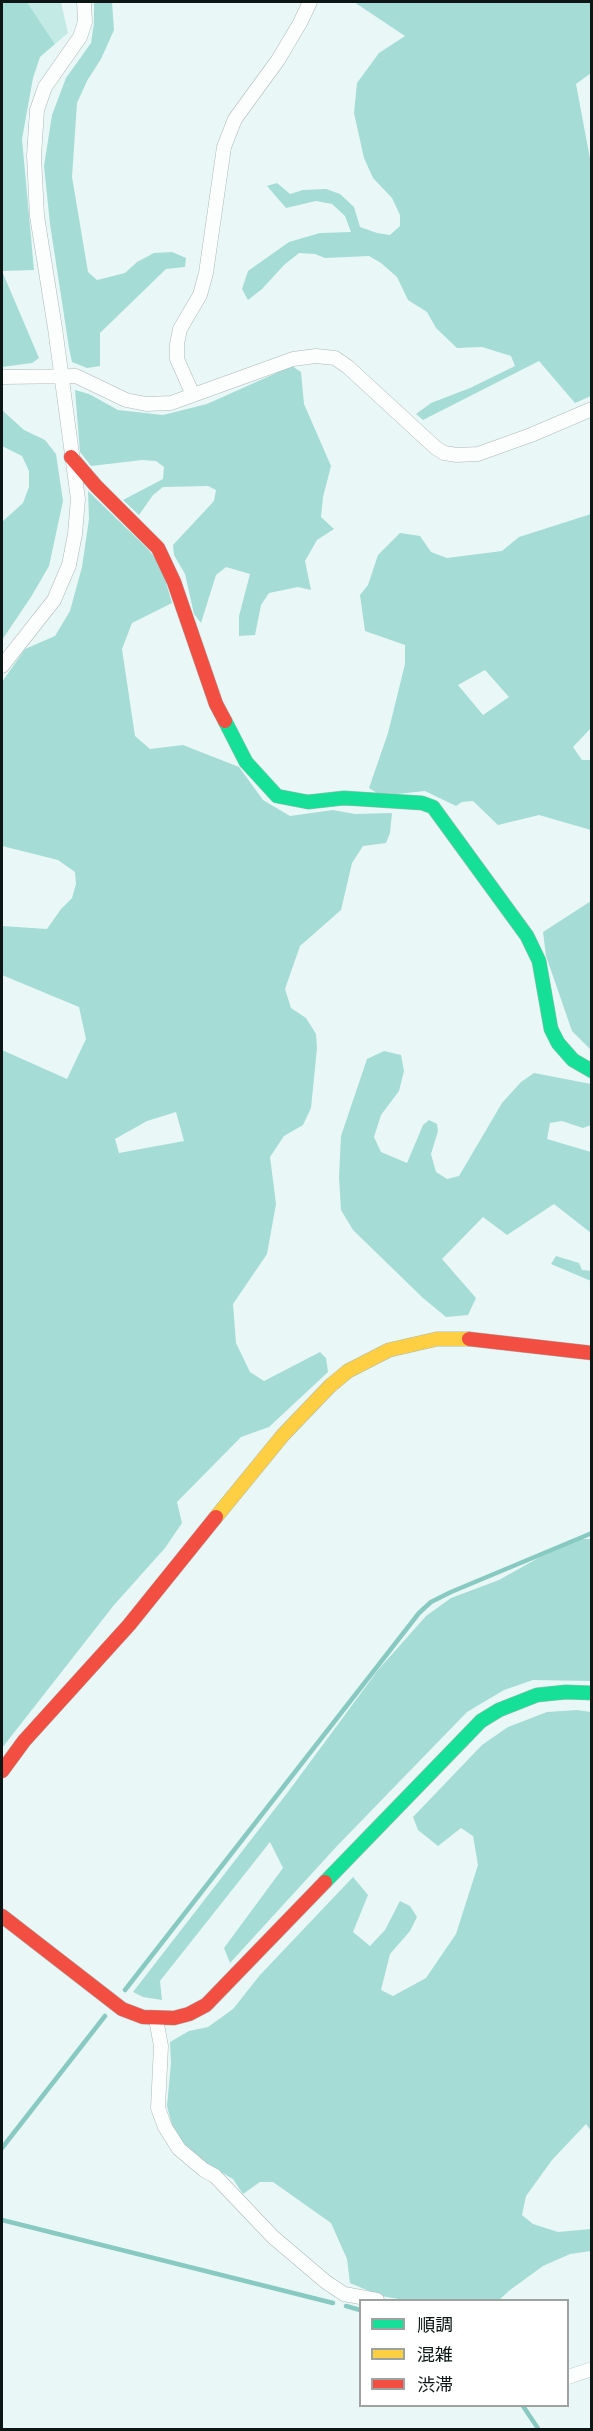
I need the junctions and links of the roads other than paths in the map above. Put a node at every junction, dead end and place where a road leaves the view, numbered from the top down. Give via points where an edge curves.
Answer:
1 (84, 2) edge
2 (310, 2) edge
3 (61, 375) junction
4 (2, 377) edge
5 (193, 395) junction
6 (591, 409) edge
7 (71, 458) junction
8 (2, 666) edge
9 (591, 1071) edge
10 (591, 1353) edge
11 (591, 1693) edge
12 (2, 1771) edge
13 (2, 1916) edge
14 (156, 2019) junction
15 (368, 2299) edge
16 (591, 2370) edge
17 (569, 2376) edge

1 - 3 street via 85,22 80,37 45,87 37,110 34,156 37,216
2 - 5 street via 278,60 235,119 224,147 207,273 200,295 180,329 177,344 177,359
3 - 4 street
3 - 5 street via 76,376 126,400 146,404
3 - 7 street
5 - 6 street via 293,359 335,358 436,448 457,455 478,454
7 - 8 street via 78,499 69,565 54,600
7 - 9 street via 158,548 174,582 216,704 246,762 266,786 289,800 344,798 433,807 527,936 539,961 551,1029 573,1059
10 - 12 street via 460,1338 437,1339 389,1350 348,1371 283,1435 129,1625
11 - 14 street via 537,1695 481,1721 206,2004 189,2014
13 - 14 street via 122,2009
14 - 15 street via 161,2046 158,2108 179,2149 215,2176 273,2237 326,2282 344,2294
16 - 17 street

